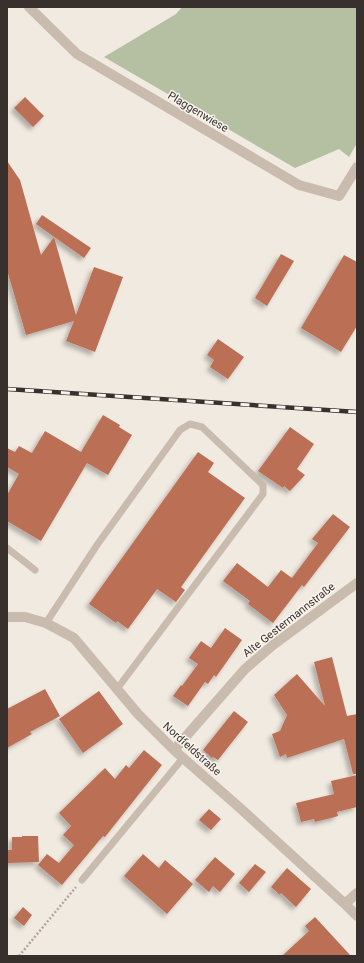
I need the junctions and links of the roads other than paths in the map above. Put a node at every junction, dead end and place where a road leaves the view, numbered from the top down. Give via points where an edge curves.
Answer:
1 (29, 7) edge
2 (357, 167) edge
3 (7, 548) edge
4 (35, 570) dead end
5 (357, 582) edge
6 (7, 617) edge
7 (46, 623) junction
8 (117, 689) junction
9 (174, 750) junction
10 (183, 758) junction
11 (82, 880) road end
12 (357, 893) edge
13 (345, 904) junction
14 (357, 916) edge

1 - 2 street, Plaggenwiese via 77,54 299,185 339,196
3 - 4 lane
5 - 9 street, Alte Gestermannstraße via 245,668
6 - 7 street, Nordfeldstraße via 25,617
7 - 8 street, Nordfeldstraße via 74,638
7 - 8 lane via 96,545 180,430 190,424 202,427 263,485 263,494
8 - 9 street, Nordfeldstraße
9 - 10 street, Nordfeldstraße
10 - 11 lane
10 - 13 street, Nordfeldstraße
12 - 13 street
13 - 14 street, Nordfeldstraße

